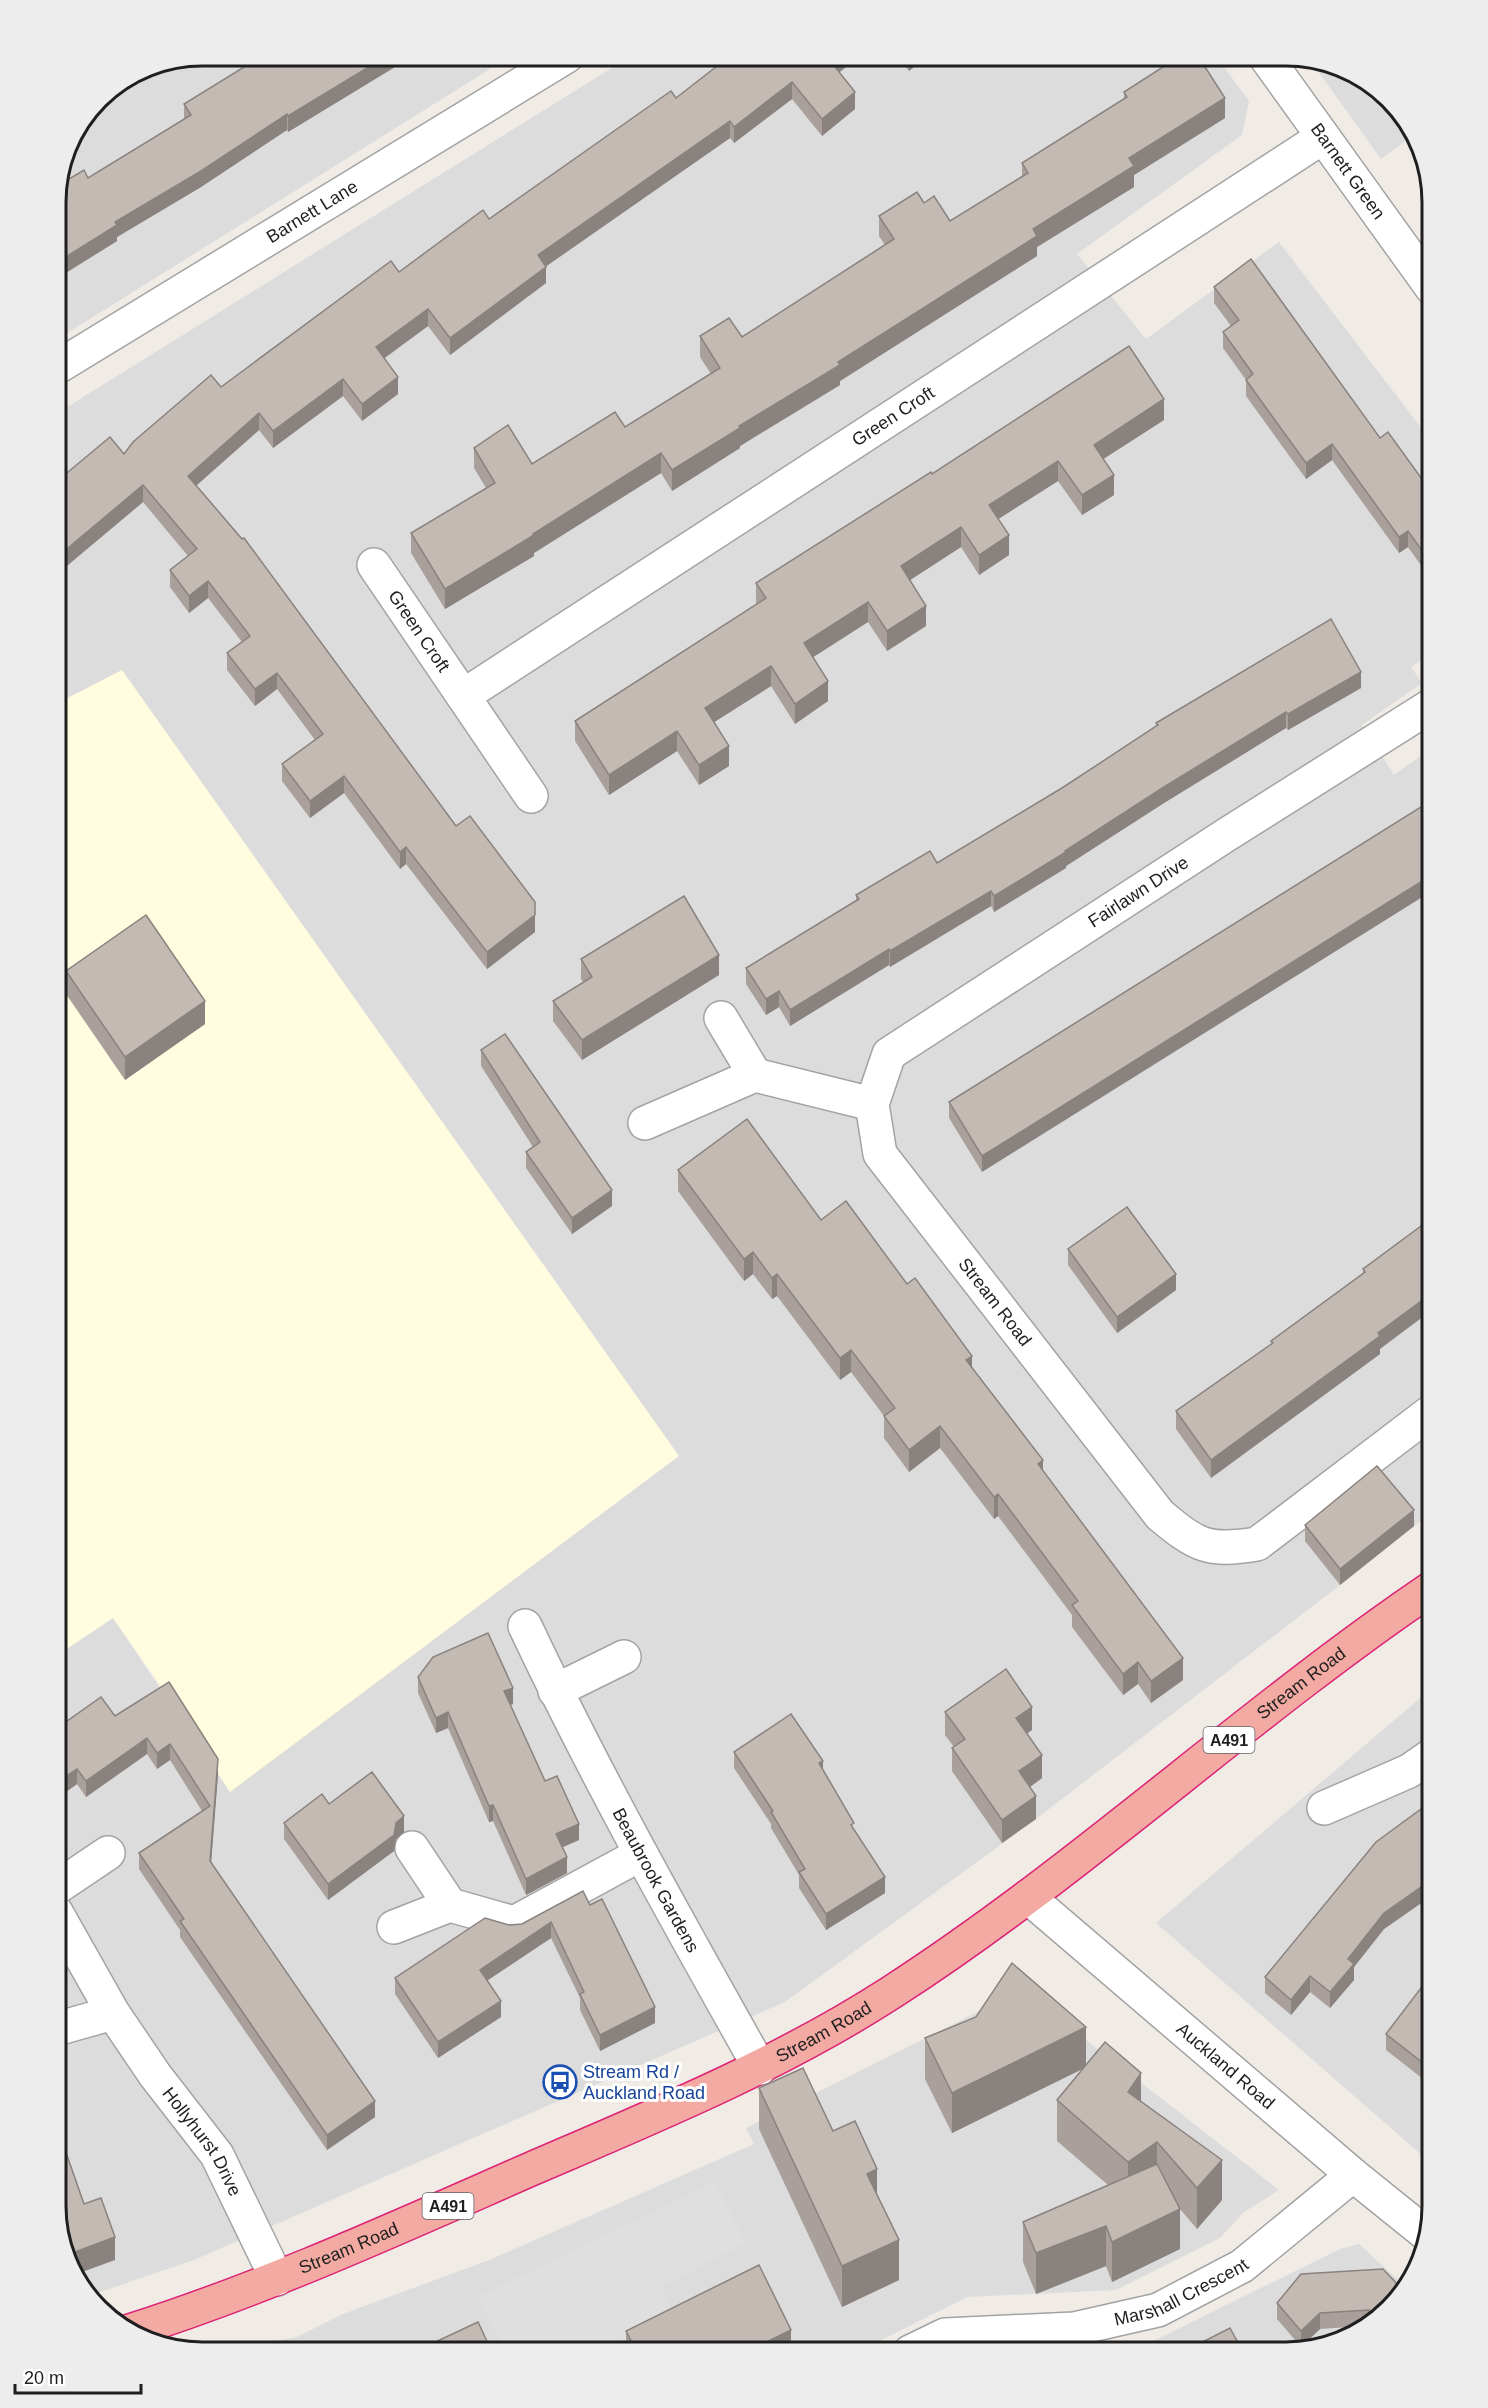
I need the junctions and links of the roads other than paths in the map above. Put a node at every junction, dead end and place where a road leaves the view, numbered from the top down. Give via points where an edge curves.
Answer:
1 (551, 66) edge
2 (1272, 66) edge
3 (1323, 137) junction
4 (1422, 274) edge
5 (66, 362) edge
6 (374, 565) dead end
7 (463, 696) junction
8 (1422, 711) edge
9 (531, 796) dead end
10 (721, 1018) dead end
11 (755, 1075) junction
12 (872, 1104) junction
13 (645, 1123) dead end
14 (1422, 1419) edge
15 (1422, 1595) edge
16 (525, 1626) dead end
17 (624, 1657) dead end
18 (555, 1691) junction
19 (1422, 1762) edge
20 (1324, 1808) dead end
21 (412, 1848) dead end
22 (108, 1853) dead end
23 (641, 1854) junction
24 (66, 1881) edge
25 (1028, 1897) junction
26 (450, 1905) junction
27 (394, 1927) dead end
28 (66, 1930) edge
29 (113, 2013) junction
30 (66, 2026) edge
31 (760, 2068) junction
32 (1353, 2175) junction
33 (1420, 2229) edge
34 (277, 2279) junction
35 (141, 2327) edge
36 (932, 2342) edge

1 - 5 street, Barnett Lane
2 - 3 street, Barnett Green
3 - 4 street, Barnett Green
3 - 7 street, Green Croft
6 - 7 street, Green Croft
7 - 9 street, Green Croft
8 - 12 street, Fairlawn Drive via 889,1054
10 - 11 street
11 - 12 street
11 - 13 street
12 - 14 street, Stream Road via 880,1154 1160,1515 1185,1536 1207,1547 1257,1544
15 - 25 highway, Stream Road / A491 via 1361,1637
16 - 18 street, Beaubrook Gardens
17 - 18 street
18 - 23 street, Beaubrook Gardens
19 - 20 street
21 - 26 street
22 - 24 street
23 - 26 street via 514,1923
23 - 31 street, Beaubrook Gardens
25 - 31 highway, Stream Road / A491 via 890,1994
25 - 32 street, Auckland Road
26 - 27 street
28 - 29 street, Hollyhurst Drive
29 - 30 street
29 - 34 street, Hollyhurst Drive via 217,2156
31 - 34 highway, Stream Road / A491
32 - 33 street, Auckland Road
32 - 36 street, Marshall Crescent via 1242,2266 1158,2310 1074,2329 945,2336
34 - 35 highway, Stream Road / A491

